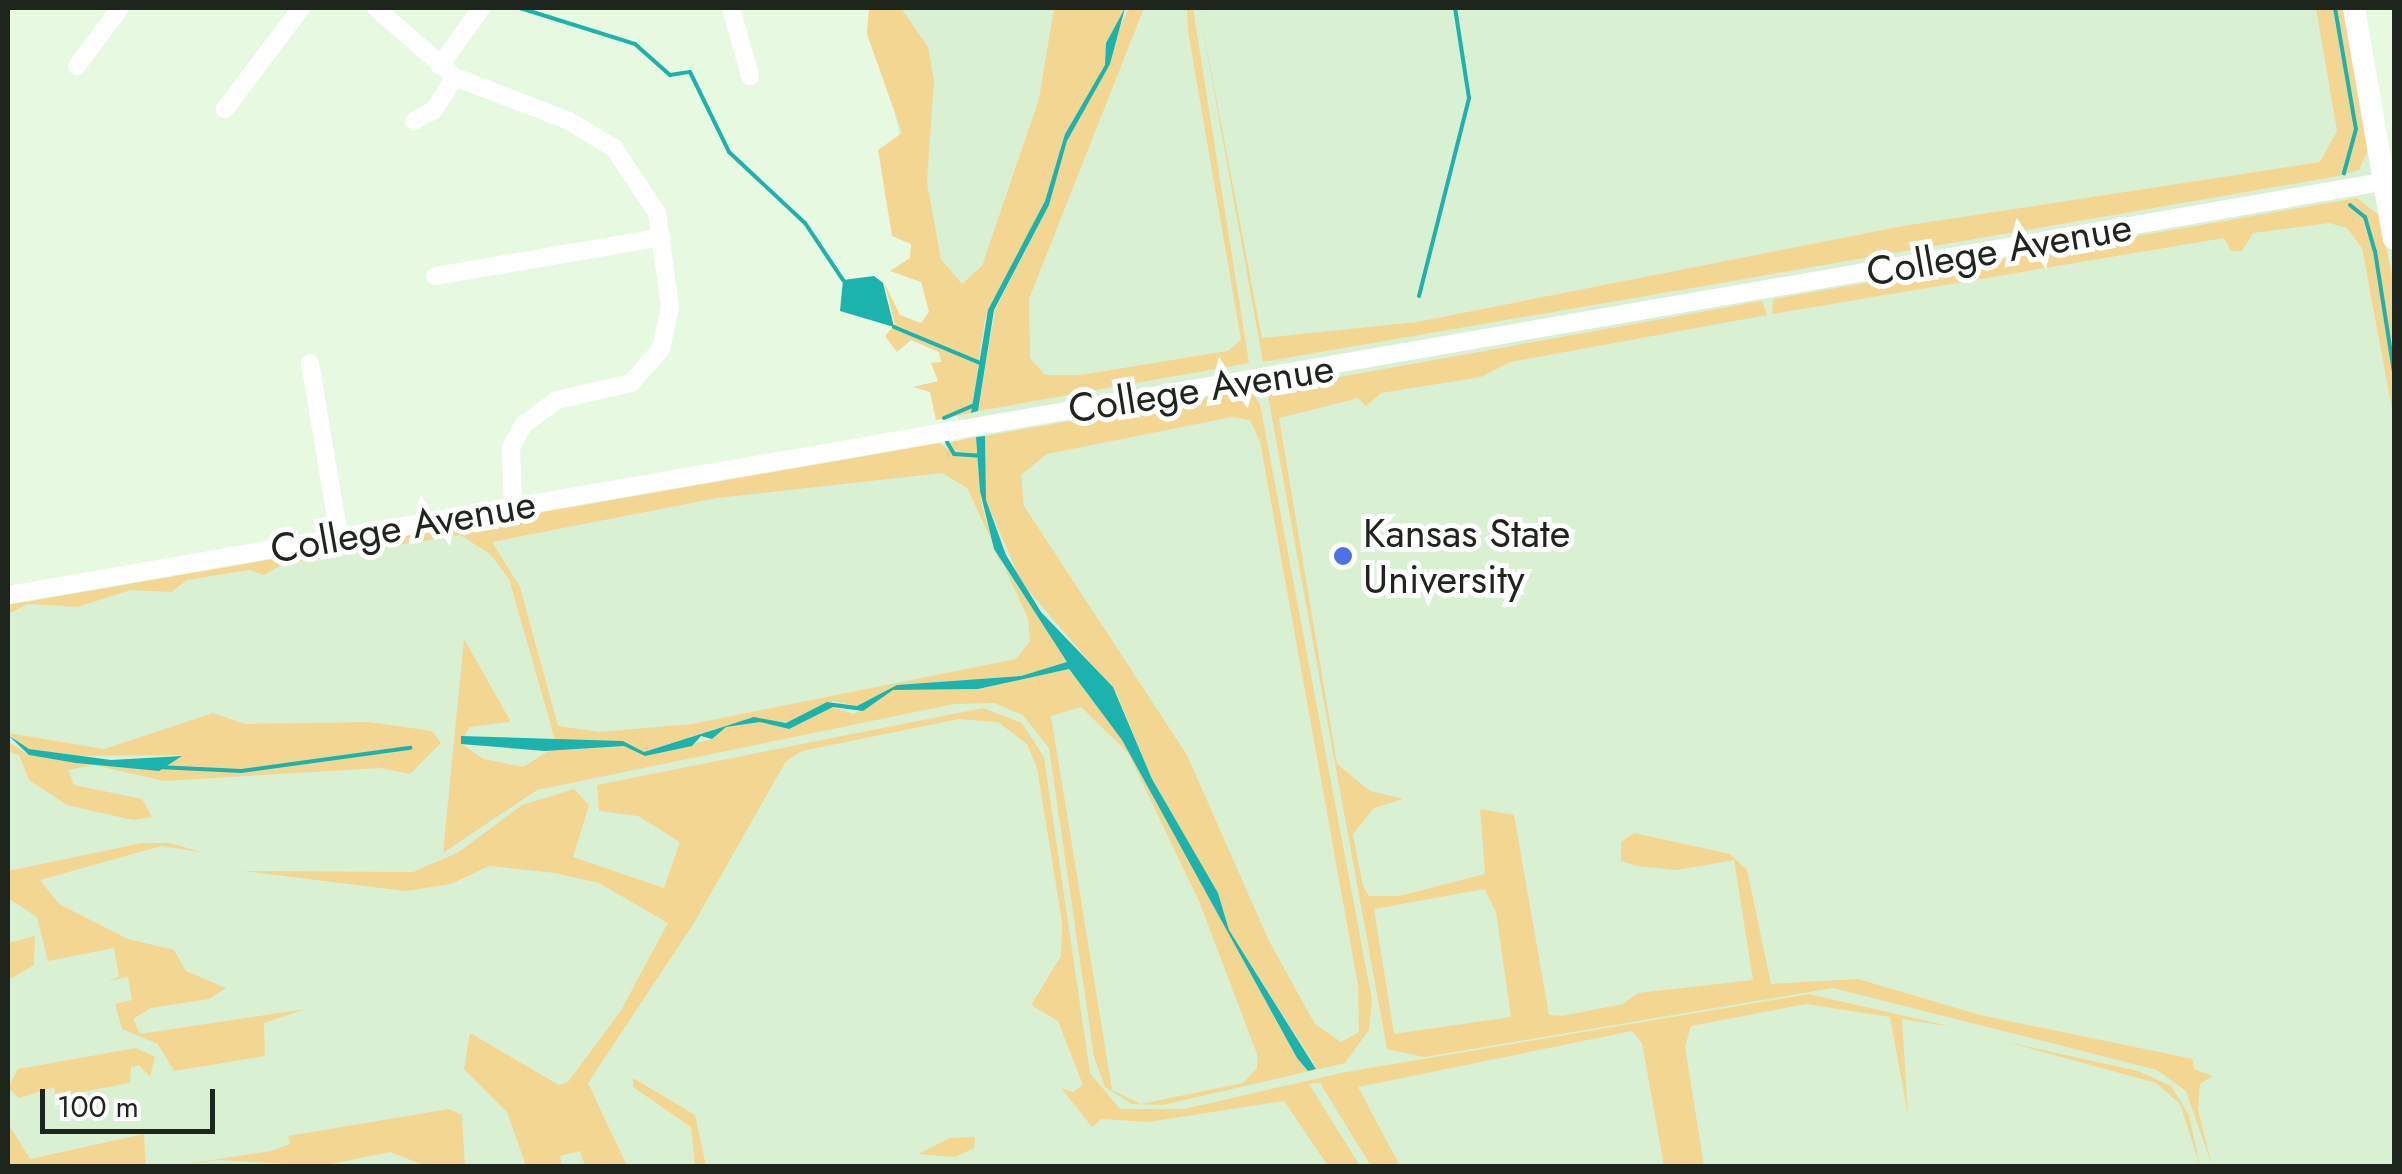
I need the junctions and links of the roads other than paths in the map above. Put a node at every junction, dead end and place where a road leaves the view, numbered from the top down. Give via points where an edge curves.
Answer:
1 (120, 8) edge
2 (300, 8) edge
3 (376, 8) edge
4 (481, 8) edge
5 (730, 8) edge
6 (2354, 8) edge
7 (77, 66) dead end
8 (448, 72) junction
9 (750, 76) dead end
10 (225, 109) dead end
11 (414, 121) dead end
12 (2389, 180) edge
13 (662, 237) junction
14 (2394, 239) edge
15 (435, 276) dead end
16 (310, 364) dead end
17 (513, 507) junction
18 (338, 537) junction
19 (8, 595) edge

1 - 7 street
2 - 10 street
3 - 8 street
4 - 8 street
5 - 9 street
6 - 12 main road
8 - 11 street via 434,110
8 - 13 street via 569,120 614,148 647,189
12 - 14 main road
12 - 17 street, College Avenue
13 - 15 street
13 - 17 street via 670,307 662,349 630,382 557,400 523,426 511,448
16 - 18 street
17 - 18 street, College Avenue
18 - 19 street, College Avenue

